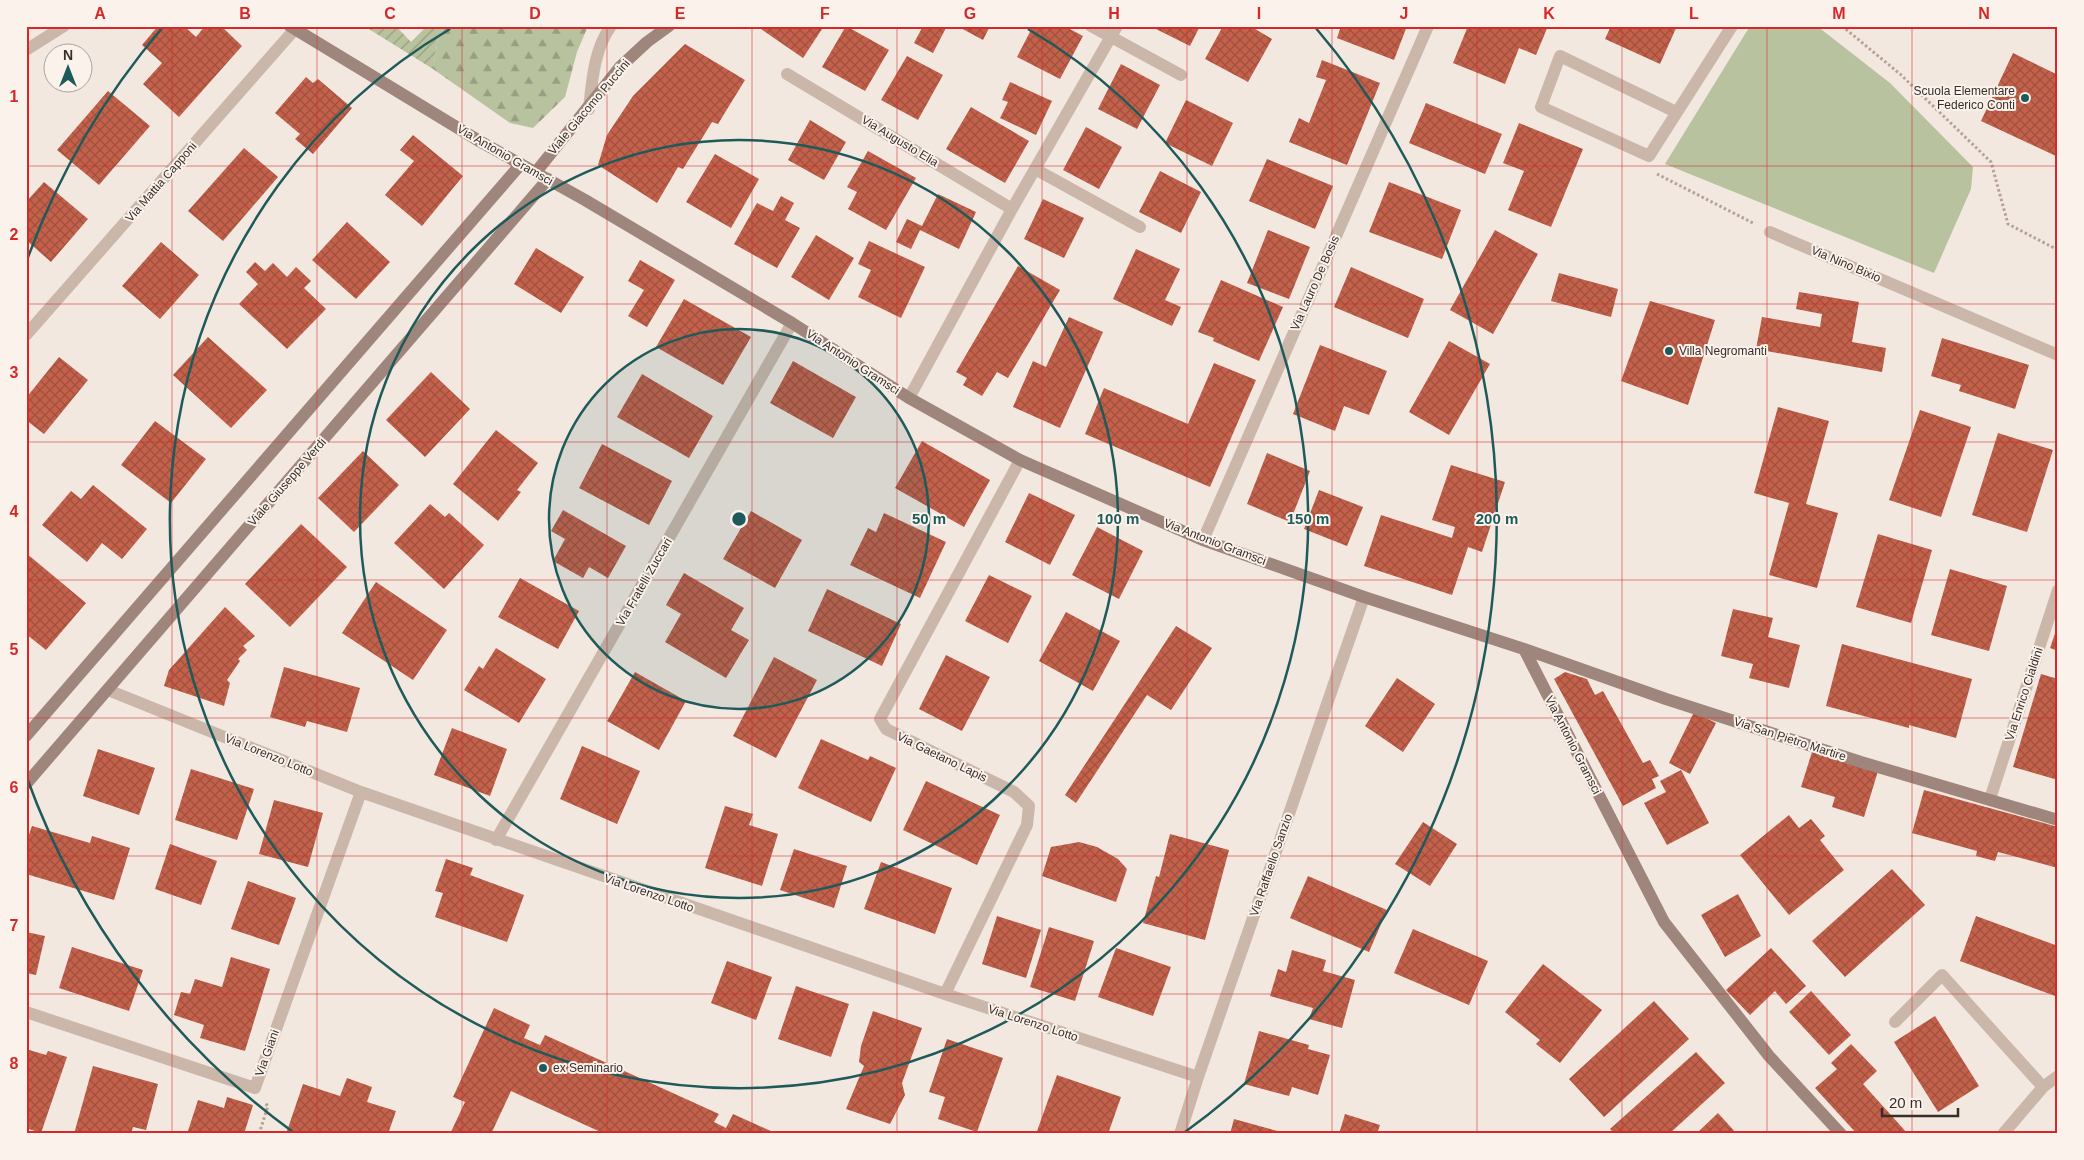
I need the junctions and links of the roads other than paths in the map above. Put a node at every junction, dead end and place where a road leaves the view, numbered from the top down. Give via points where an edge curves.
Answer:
1 (64, 26) edge
2 (611, 26) edge
3 (669, 26) edge
4 (1091, 26) edge
5 (1428, 26) edge
6 (1732, 26) edge
7 (293, 28) edge
8 (1114, 32) edge
9 (26, 50) edge
10 (787, 74) dead end
11 (1181, 75) dead end
12 (589, 109) junction
13 (1676, 112) junction
14 (521, 164) junction
15 (1035, 169) junction
16 (536, 172) junction
17 (548, 179) junction
18 (1012, 209) junction
19 (1140, 228) dead end
20 (1770, 232) road end
21 (792, 323) junction
22 (26, 335) edge
23 (2058, 355) edge
24 (909, 398) junction
25 (1020, 460) junction
26 (1203, 540) junction
27 (2058, 590) edge
28 (1364, 597) junction
29 (1524, 649) junction
30 (108, 690) junction
31 (26, 736) edge
32 (26, 784) edge
33 (362, 792) junction
34 (1990, 799) junction
35 (2058, 820) edge
36 (496, 840) junction
37 (945, 994) junction
38 (26, 1012) edge
39 (1895, 1022) dead end
40 (2058, 1076) edge
41 (1198, 1077) junction
42 (2043, 1087) junction
43 (1180, 1134) edge
44 (1841, 1134) edge
45 (2003, 1134) edge

1 - 9 street
2 - 12 street via 605,34 593,71
3 - 12 street, Viale Giacomo Puccini via 620,67
4 - 8 street
5 - 26 street, Via Lauro De Bosis
6 - 13 street
7 - 14 street, Via Antonio Gramsci
7 - 22 street, Via Mattia Capponi
8 - 11 street
8 - 15 street
10 - 18 street, Via Augusto Elia
12 - 16 street, Viale Giacomo Puccini
13 - 13 street via 1649,156 1542,107 1560,56
14 - 16 street, Via Antonio Gramsci
14 - 31 street
15 - 18 street
15 - 19 street
16 - 17 street, Via Antonio Gramsci
17 - 21 street, Via Antonio Gramsci
17 - 30 street, Viale Giuseppe Verdi
18 - 24 street
20 - 23 street, Via Nino Bixio
21 - 24 street, Via Antonio Gramsci
21 - 36 street, Via Fratelli Zuccari
24 - 25 street, Via Antonio Gramsci
25 - 26 street, Via Antonio Gramsci
25 - 37 street, Via Gaetano Lapis via 880,719 886,729 1014,792 1029,806 1027,825
26 - 28 street, Via Antonio Gramsci
27 - 34 street, Via Enrico Cialdini
28 - 29 street, Via Antonio Gramsci
28 - 41 street, Via Raffaello Sanzio
29 - 34 street, Via San Pietro Martire via 1824,750
29 - 44 street, Via Antonio Gramsci via 1664,922 1769,1056
30 - 32 street, Viale Giuseppe Verdi
30 - 33 street, Via Lorenzo Lotto
33 - 36 street, Via Lorenzo Lotto
33 - 38 street, Via Giani via 255,1088
34 - 35 street, Via San Pietro Martire
36 - 37 street, Via Lorenzo Lotto
37 - 41 street, Via Lorenzo Lotto
39 - 42 street via 1942,974
40 - 42 street
41 - 43 street, Via Raffaello Sanzio
42 - 45 street

